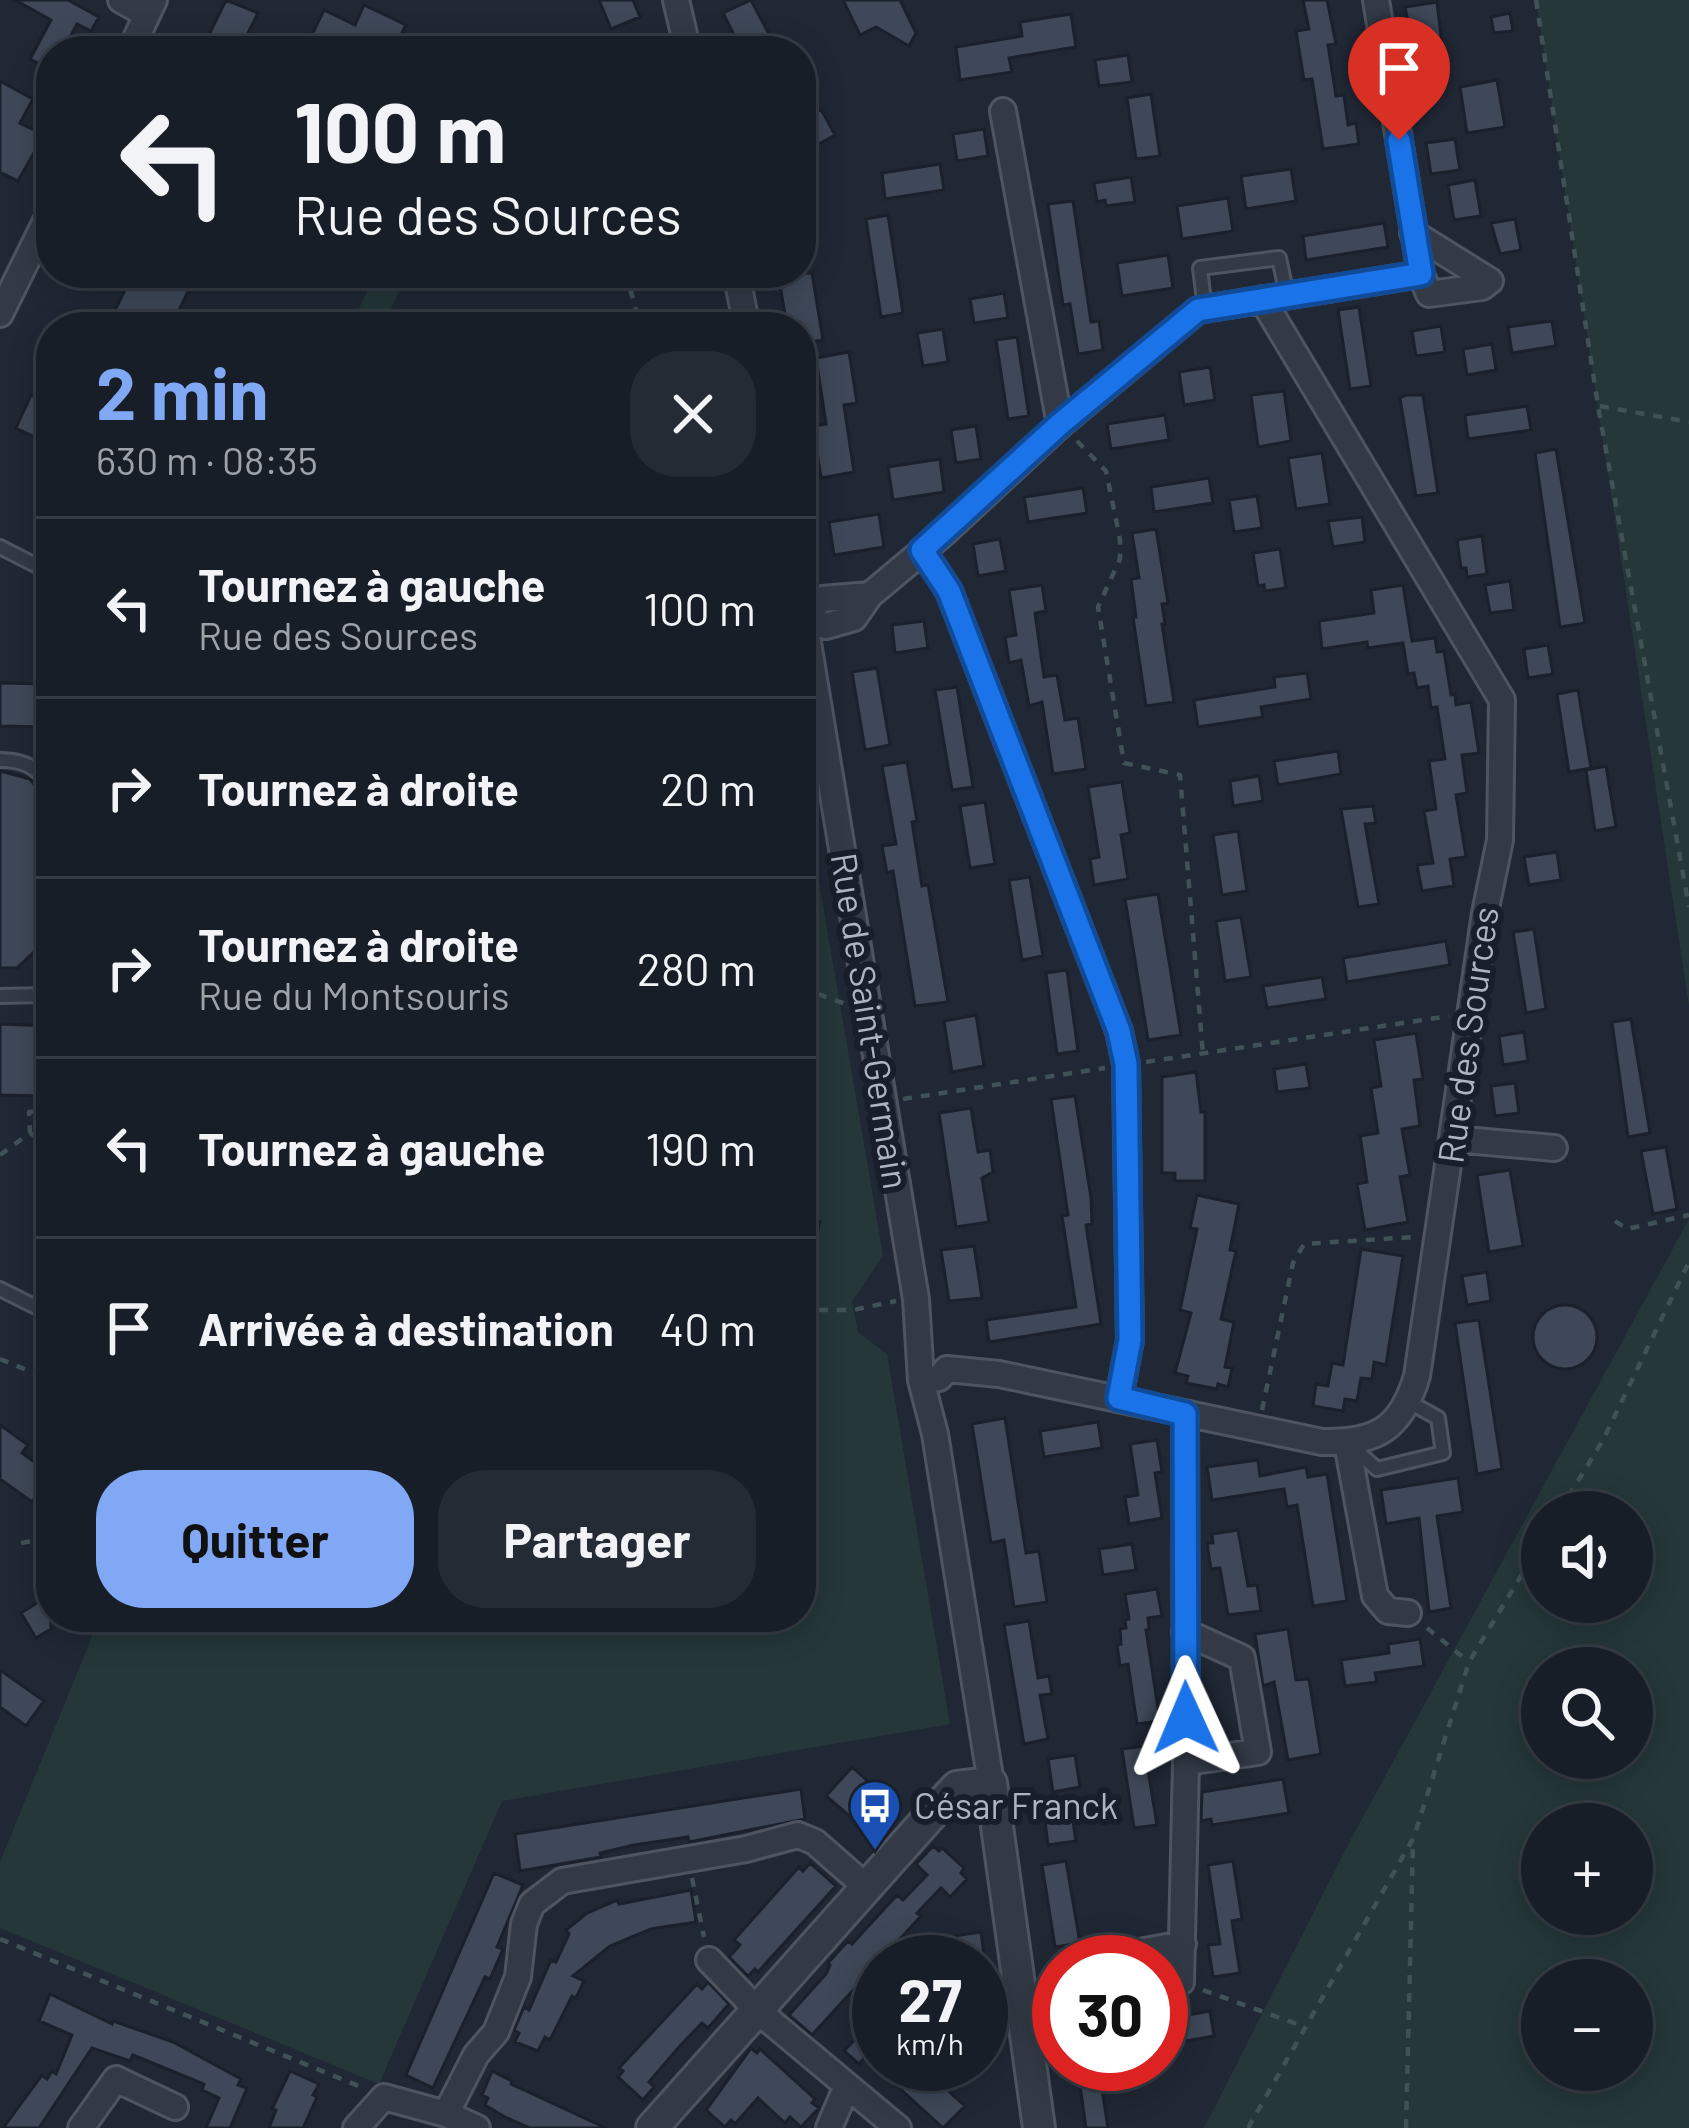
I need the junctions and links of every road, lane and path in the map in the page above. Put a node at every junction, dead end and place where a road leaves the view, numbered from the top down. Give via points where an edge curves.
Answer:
1 (121, 0) edge
2 (1376, 0) edge
3 (1536, 0) edge
4 (680, 1) edge
5 (150, 7) edge
6 (137, 36) edge
7 (686, 36) edge
8 (1003, 111) dead end
9 (1413, 233) junction
10 (36, 241) edge
11 (1421, 274) junction
12 (1274, 297) junction
13 (1204, 309) junction
14 (0, 314) edge
15 (1598, 406) junction
16 (1689, 422) edge
17 (1060, 424) junction
18 (0, 547) edge
19 (922, 550) junction
20 (36, 565) edge
21 (816, 602) edge
22 (816, 687) edge
23 (0, 760) edge
24 (36, 770) edge
25 (1685, 860) edge
26 (1689, 907) edge
27 (816, 993) edge
28 (36, 995) edge
29 (0, 996) edge
30 (869, 1011) junction
31 (1472, 1012) junction
32 (1203, 1055) junction
33 (1126, 1064) junction
34 (892, 1096) dead end
35 (36, 1111) edge
36 (30, 1133) junction
37 (36, 1137) edge
38 (1454, 1139) junction
39 (1554, 1148) dead end
40 (0, 1155) edge
41 (1689, 1215) edge
42 (1615, 1221) dead end
43 (1438, 1235) junction
44 (1689, 1262) edge
45 (0, 1288) edge
46 (916, 1299) junction
47 (36, 1307) edge
48 (816, 1310) edge
49 (0, 1359) edge
50 (36, 1374) edge
51 (930, 1379) junction
52 (1119, 1398) junction
53 (1409, 1402) junction
54 (1185, 1414) junction
55 (1258, 1426) junction
56 (1347, 1442) junction
57 (1572, 1491) edge
58 (36, 1540) edge
59 (21, 1543) dead end
60 (1521, 1576) edge
61 (1408, 1613) joint
62 (1185, 1632) junction
63 (1469, 1662) junction
64 (1186, 1762) junction
65 (991, 1783) junction
66 (1414, 1837) junction
67 (689, 1859) junction
68 (865, 1886) junction
69 (1183, 1935) edge
70 (0, 1939) edge
71 (709, 1960) joint
72 (1188, 1985) edge
73 (758, 2012) junction
74 (1305, 2027) junction
75 (847, 2086) junction
76 (384, 2096) junction
77 (175, 2107) dead end
78 (446, 2114) junction
79 (473, 2127) edge
80 (81, 2128) edge
81 (356, 2128) edge
82 (652, 2128) edge
83 (829, 2128) edge
84 (898, 2128) edge
85 (1039, 2128) edge
86 (1248, 2128) edge
87 (1406, 2128) edge

1 - 5 street
2 - 9 street
3 - 15 path
4 - 7 street
5 - 6 street
8 - 17 street
9 - 11 street
9 - 11 street via 1490,280 1429,294
10 - 14 street
11 - 12 street
12 - 13 street
12 - 13 lane via 1279,258 1200,268
12 - 31 street, Rue des Sources via 1502,700 1500,840
13 - 17 street
15 - 16 path
15 - 25 path
17 - 19 street
17 - 32 path via 1106,471 1120,539 1120,559 1098,607 1124,763 1180,775
18 - 20 lane
19 - 21 street via 870,595
19 - 33 street via 949,591
22 - 30 street, Rue de Saint-Germain
23 - 24 lane
25 - 26 path
27 - 30 path
28 - 29 lane
30 - 46 street, Rue de Saint-Germain
31 - 32 path
31 - 38 street, Rue des Sources
32 - 33 path
33 - 34 path
33 - 52 street via 1130,1340
35 - 36 path via 28,1112
36 - 37 path
36 - 40 path
38 - 39 street
38 - 43 street, Rue des Sources
41 - 42 path via 1627,1229
43 - 53 street, Rue des Sources
43 - 55 path via 1304,1244 1293,1263
44 - 57 path
45 - 47 lane
46 - 48 path
46 - 51 street, Rue de Saint-Germain
49 - 50 path
51 - 52 street via 947,1369 999,1374
51 - 65 street, Rue de Saint-Germain via 943,1400 935,1434
52 - 54 street
53 - 56 street via 1386,1432
53 - 56 lane via 1438,1418 1442,1453 1377,1469
54 - 55 street
54 - 62 street
55 - 56 street
56 - 61 street via 1375,1596 1388,1611
58 - 59 path
60 - 63 path
61 - 63 path
62 - 64 street
62 - 64 street via 1242,1658 1258,1752
63 - 66 path
64 - 69 street
65 - 68 street via 957,1787
65 - 85 street, Rue de Saint-Germain
66 - 74 path
66 - 87 path
67 - 68 street via 806,1836
67 - 71 path
67 - 78 street via 562,1881 532,1904 518,1977 496,2032
68 - 73 street
70 - 76 path
71 - 73 street
72 - 74 path
73 - 75 street
73 - 82 street
74 - 86 path
75 - 83 street
75 - 84 street
76 - 78 street
76 - 81 street
77 - 80 street via 116,2079
78 - 79 street

